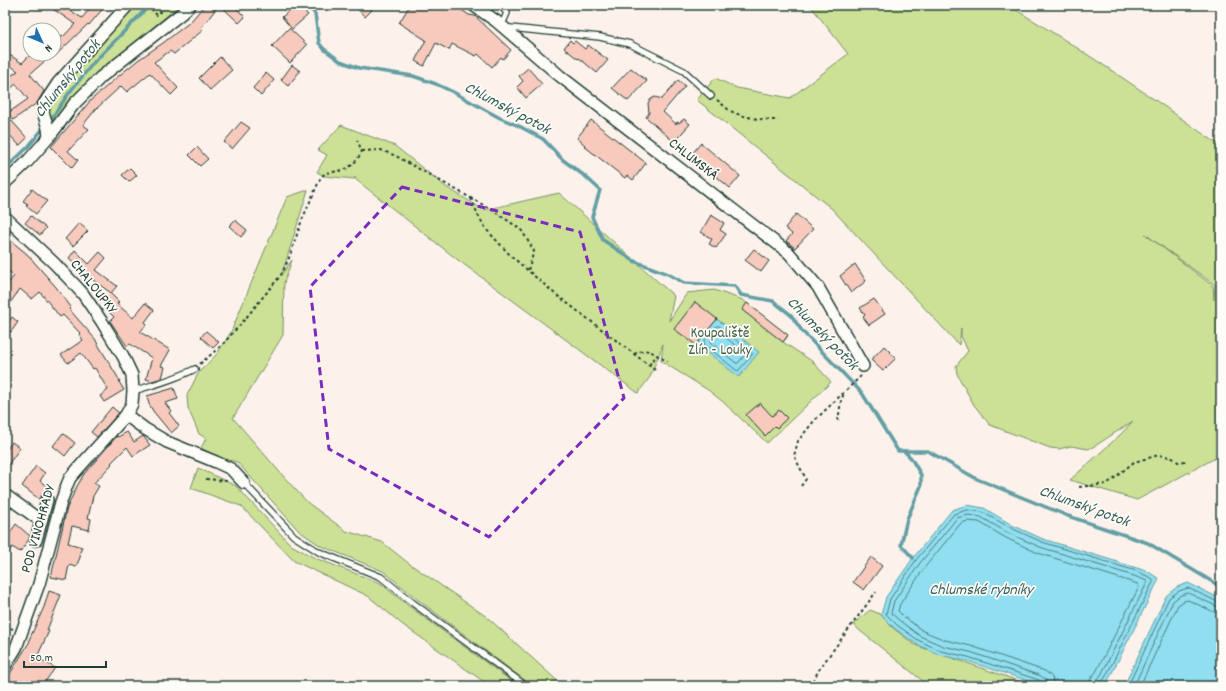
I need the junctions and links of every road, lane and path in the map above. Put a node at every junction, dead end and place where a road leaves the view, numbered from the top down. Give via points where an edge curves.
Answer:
1 (128, 5) edge
2 (146, 5) edge
3 (167, 5) edge
4 (190, 5) edge
5 (473, 5) edge
6 (501, 5) edge
7 (501, 27) junction
8 (711, 96) joint
9 (778, 120) dead end
10 (47, 129) junction
11 (357, 140) dead end
12 (362, 151) junction
13 (5, 183) edge
14 (471, 198) junction
15 (5, 217) edge
16 (528, 270) junction
17 (634, 354) junction
18 (657, 355) junction
19 (668, 361) dead end
20 (649, 366) junction
21 (863, 366) dead end
22 (195, 369) joint
23 (655, 370) dead end
24 (856, 380) dead end
25 (133, 391) junction
26 (845, 392) junction
27 (126, 415) junction
28 (838, 421) dead end
29 (1188, 461) dead end
30 (206, 479) dead end
31 (244, 483) junction
32 (801, 486) dead end
33 (1079, 488) dead end
34 (5, 495) edge
35 (48, 500) dead end
36 (41, 521) junction
37 (36, 540) dead end
38 (876, 592) dead end
39 (5, 666) edge
40 (526, 686) edge
41 (810, 686) edge

1 - 10 street via 58,83 44,104
2 - 3 path via 157,15
4 - 10 street via 101,77
5 - 7 street, CHLUMSKÁ
6 - 7 lane via 507,13
7 - 8 lane via 600,37 630,44 684,71
7 - 21 street, CHLUMSKÁ via 555,72 789,252 818,287
8 - 9 path via 730,110 760,120
10 - 13 street via 27,162
11 - 12 path
12 - 14 path via 381,150 396,156
12 - 22 path via 357,161 347,168 325,173 320,179 281,275 246,319
14 - 16 path via 486,229
14 - 16 path via 522,231 534,251
15 - 25 street, CHALOUPKY via 83,294 123,356 132,375
16 - 17 path
17 - 18 path via 641,350 650,350
17 - 20 path
18 - 19 path
18 - 20 path
20 - 23 path
22 - 25 lane
24 - 26 path
25 - 27 street, CHALOUPKY via 132,404
26 - 28 path
26 - 32 path via 814,421 798,441 794,456 806,479
27 - 31 street via 167,442 231,469
27 - 39 street, POD VINOHRADY via 70,478 39,584 16,648
29 - 33 path via 1178,462 1171,457 1159,455 1134,462 1107,484
30 - 31 path
31 - 40 lane via 294,536 318,552 381,577
34 - 36 street
35 - 36 street
36 - 37 street
38 - 41 path via 820,668

